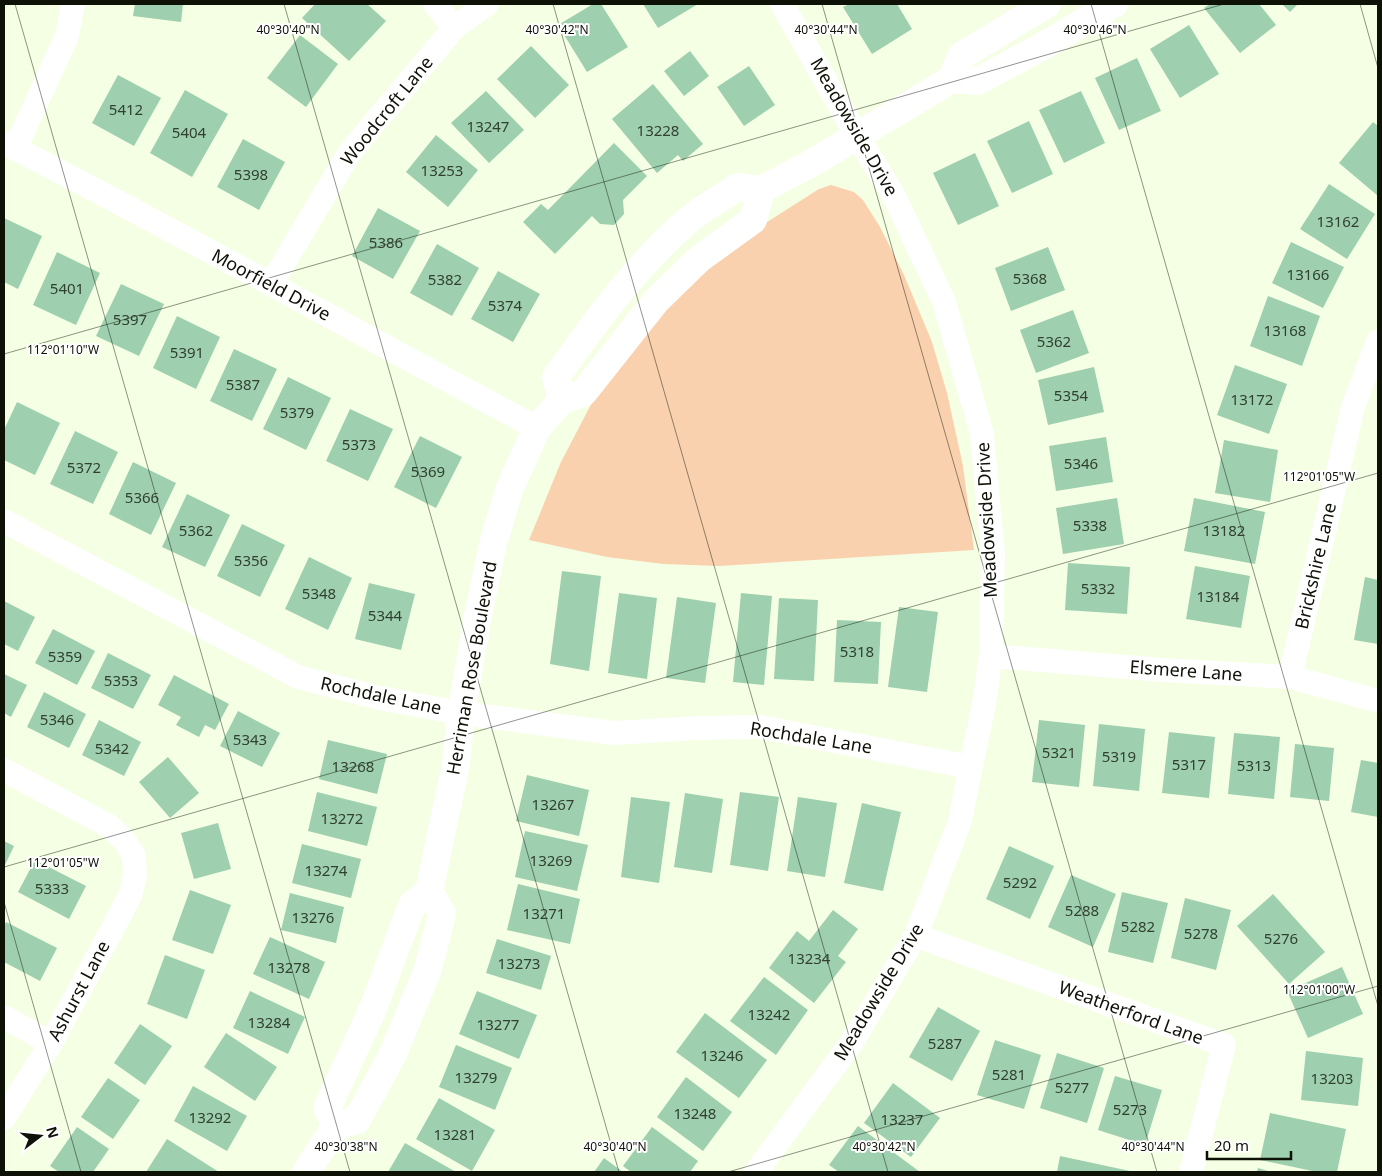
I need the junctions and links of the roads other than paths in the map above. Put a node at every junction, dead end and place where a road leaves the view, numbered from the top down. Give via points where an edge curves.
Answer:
1 (73, 4) edge
2 (435, 4) edge
3 (487, 4) edge
4 (782, 4) edge
5 (1046, 4) edge
6 (1114, 4) edge
7 (454, 28) junction
8 (952, 79) junction
9 (857, 136) junction
10 (10, 146) edge
11 (761, 190) junction
12 (271, 284) junction
13 (1378, 342) edge
14 (562, 400) junction
15 (537, 428) junction
16 (4, 521) edge
17 (991, 656) junction
18 (1290, 677) junction
19 (1378, 701) edge
20 (461, 713) junction
21 (971, 767) junction
22 (4, 770) edge
23 (429, 891) junction
24 (916, 935) junction
25 (4, 1016) edge
26 (51, 1043) junction
27 (4, 1118) edge
28 (336, 1126) junction
29 (306, 1172) edge
30 (756, 1172) edge
31 (1191, 1172) edge

1 - 10 street via 67,36
2 - 7 street
3 - 7 street, Woodcroft Lane
4 - 9 street, Meadowside Drive
5 - 8 street via 961,56
6 - 8 street via 978,81
7 - 12 street, Woodcroft Lane via 350,152
8 - 9 street
9 - 11 street
9 - 17 street, Meadowside Drive via 893,194 944,302 982,434 992,554
10 - 12 street, Moorfield Drive
11 - 14 street, Herriman Rose Boulevard via 753,220 699,259 656,301 584,393
11 - 14 street via 736,187 687,221 641,266 596,320 556,377
12 - 15 street, Moorfield Drive
13 - 18 street, Brickshire Lane via 1353,407
14 - 15 street, Herriman Rose Boulevard
15 - 20 street, Herriman Rose Boulevard via 509,490 493,544
16 - 20 street, Rochdale Lane via 298,677 378,698
17 - 18 street, Elsmere Lane
17 - 21 street, Meadowside Drive
18 - 19 street, Elsmere Lane
20 - 21 street, Rochdale Lane via 614,733 760,727
20 - 23 street, Herriman Rose Boulevard via 456,764
21 - 24 street, Meadowside Drive via 959,824
22 - 26 street, Ashurst Lane via 109,826 124,840 134,856 135,876 130,896
23 - 28 street via 412,905 372,1011 327,1108
23 - 28 street via 442,914 428,969 393,1054 357,1120
24 - 30 street, Meadowside Drive via 852,1042
24 - 31 street, Weatherford Lane via 1224,1045
25 - 26 street
26 - 27 street, Ashurst Lane
28 - 29 street

